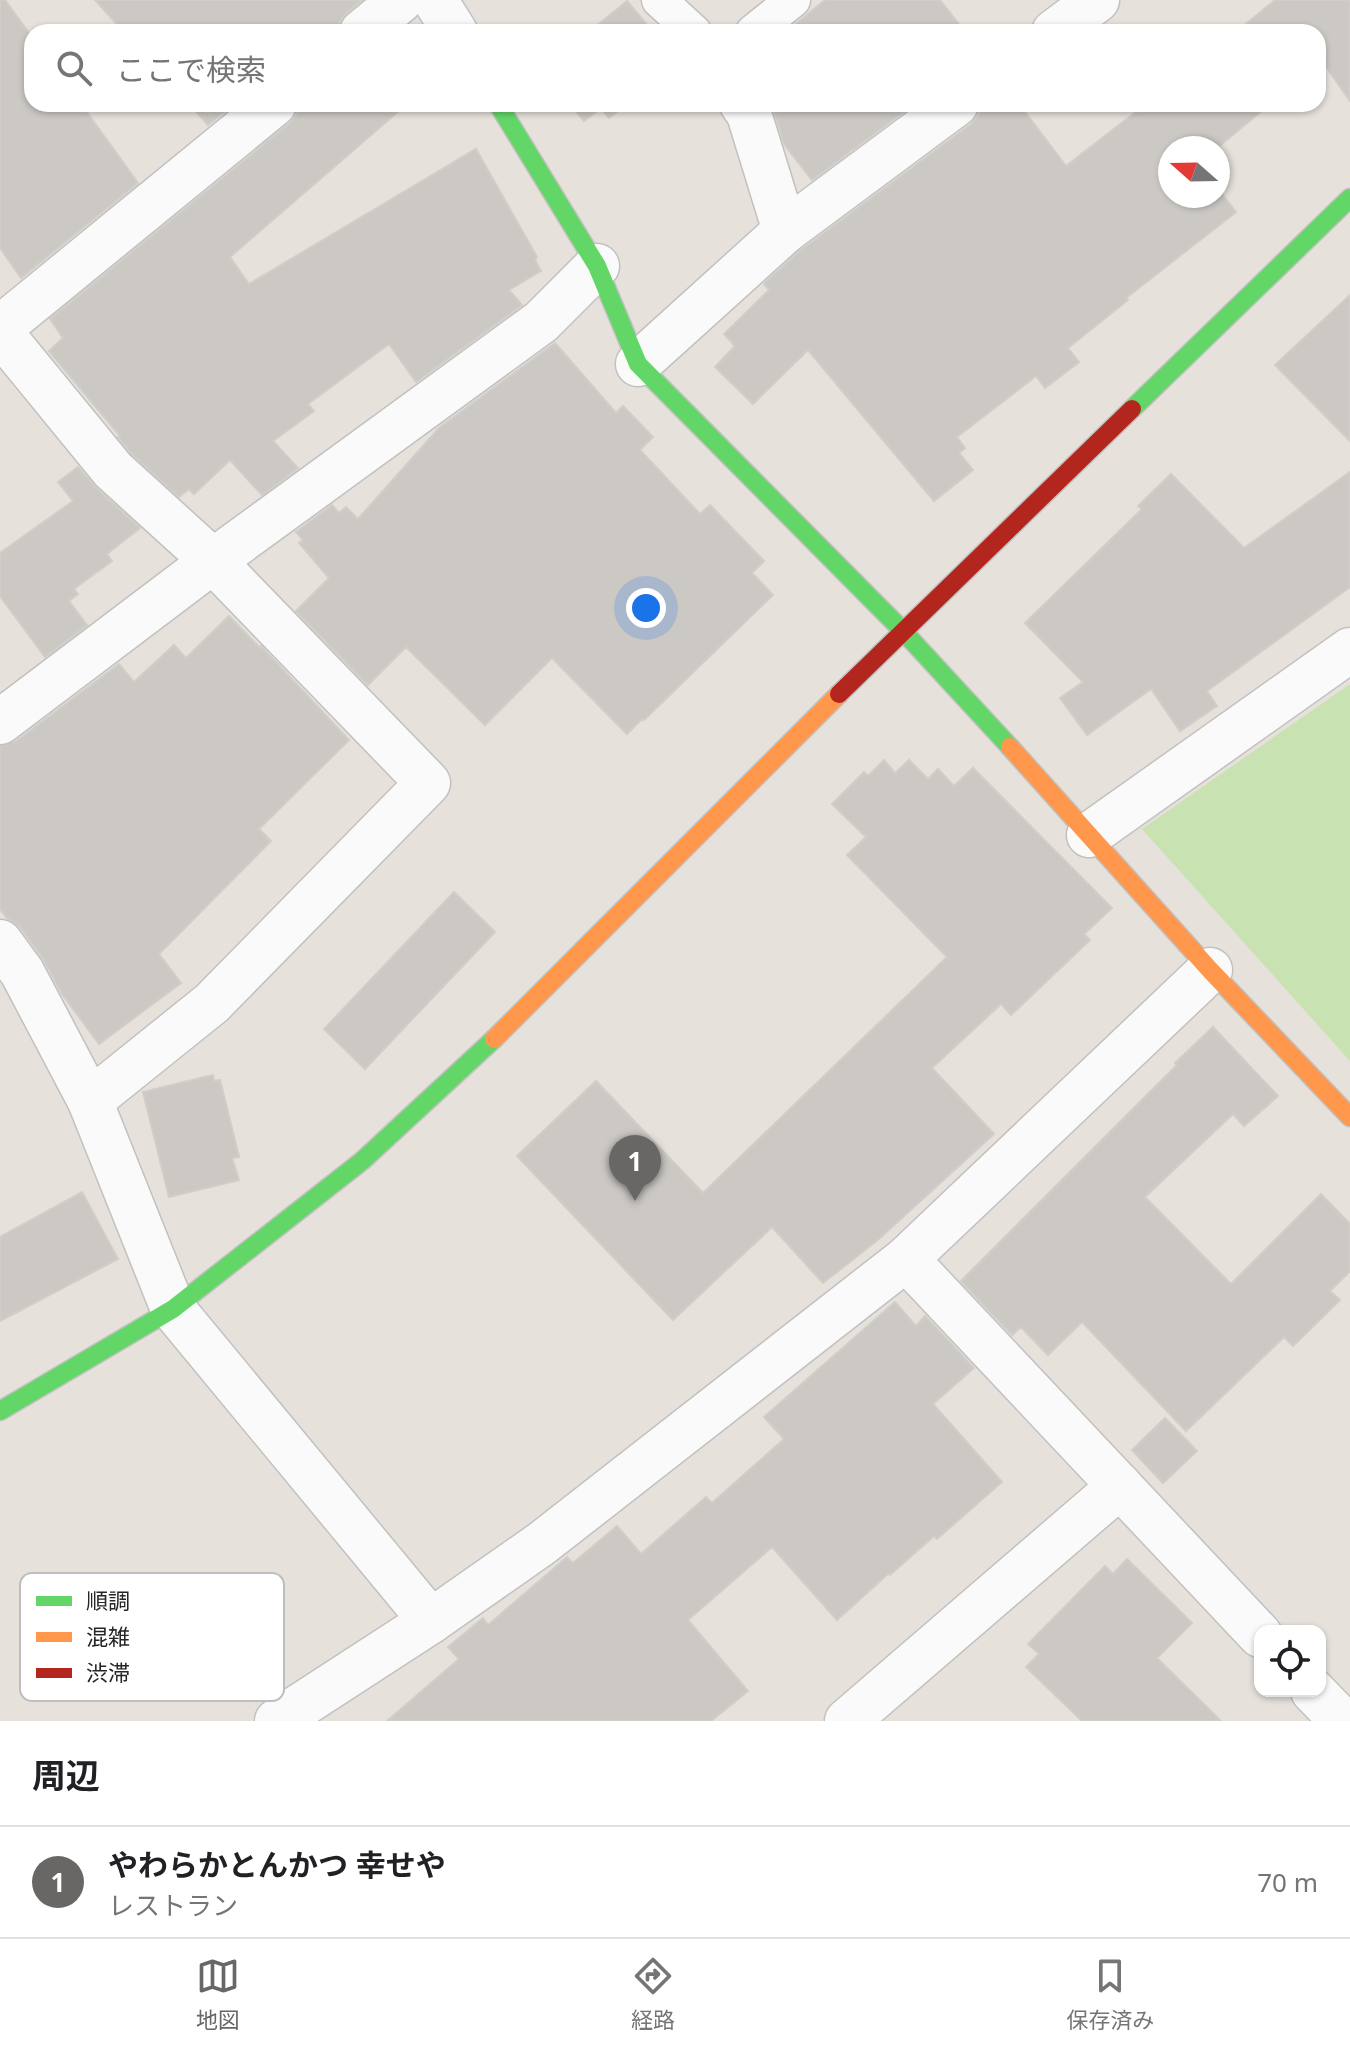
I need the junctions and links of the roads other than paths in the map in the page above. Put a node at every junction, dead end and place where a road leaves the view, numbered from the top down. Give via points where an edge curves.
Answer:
1 (401, 0) edge
2 (435, 0) edge
3 (659, 0) edge
4 (793, 0) edge
5 (1097, 0) edge
6 (372, 24) edge
7 (450, 24) edge
8 (685, 24) edge
9 (763, 24) edge
10 (1065, 24) edge
11 (264, 112) edge
12 (503, 112) edge
13 (748, 112) edge
14 (945, 112) edge
15 (1350, 198) edge
16 (785, 231) junction
17 (597, 266) junction
18 (0, 330) edge
19 (638, 364) junction
20 (213, 561) junction
21 (903, 631) junction
22 (1350, 650) edge
23 (0, 722) edge
24 (1089, 835) junction
25 (0, 942) edge
26 (1210, 970) junction
27 (90, 1101) junction
28 (1350, 1117) edge
29 (906, 1259) junction
30 (173, 1309) junction
31 (0, 1411) edge
32 (1120, 1486) junction
33 (431, 1621) junction
34 (1254, 1629) edge
35 (277, 1721) edge
36 (847, 1721) edge

1 - 6 street
2 - 7 street
3 - 8 lane
4 - 9 lane
5 - 10 street
11 - 18 street
12 - 17 street
13 - 16 street
14 - 16 street
15 - 21 street
16 - 19 street
17 - 19 street
17 - 20 street via 541,322
18 - 20 street via 113,470
19 - 21 street
20 - 23 street
20 - 27 street via 428,783 212,1003
21 - 24 street
21 - 30 street via 465,1066 362,1161
22 - 24 street
24 - 26 street
25 - 27 street via 22,972
26 - 28 street
26 - 29 street
27 - 30 street
29 - 32 street
29 - 33 street via 541,1544
30 - 31 street
30 - 33 street
32 - 34 street
32 - 36 street
33 - 35 street

